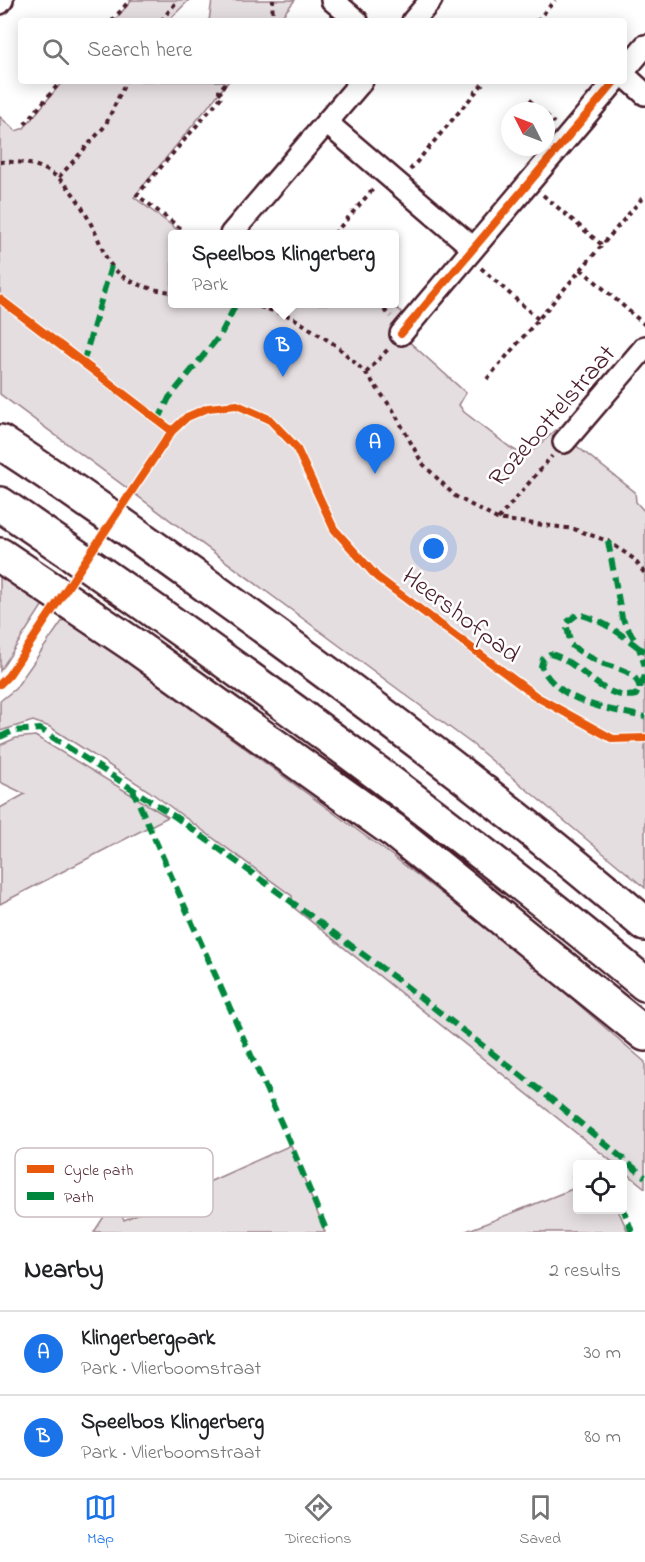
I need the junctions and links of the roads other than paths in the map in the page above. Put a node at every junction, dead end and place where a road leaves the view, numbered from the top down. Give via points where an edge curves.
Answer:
1 (332, 0) edge
2 (431, 0) edge
3 (353, 18) edge
4 (416, 18) edge
5 (645, 46) edge
6 (627, 69) edge
7 (627, 76) edge
8 (360, 84) edge
9 (612, 84) edge
10 (645, 94) edge
11 (327, 123) junction
12 (234, 230) edge
13 (470, 252) junction
14 (400, 334) road end
15 (645, 347) edge
16 (0, 425) edge
17 (0, 442) edge
18 (564, 442) road end
19 (67, 485) junction
20 (0, 504) edge
21 (0, 555) edge
22 (645, 924) edge
23 (645, 984) edge
24 (645, 1034) edge

1 - 3 street
2 - 4 street
5 - 6 street
7 - 10 street
8 - 11 street
9 - 13 street
11 - 12 street
11 - 13 street
13 - 14 street
15 - 18 street, Rozebottelstraat
16 - 19 highway
17 - 19 highway
19 - 22 highway via 436,754
20 - 23 highway via 157,611 414,798
21 - 24 highway via 135,646 393,831

